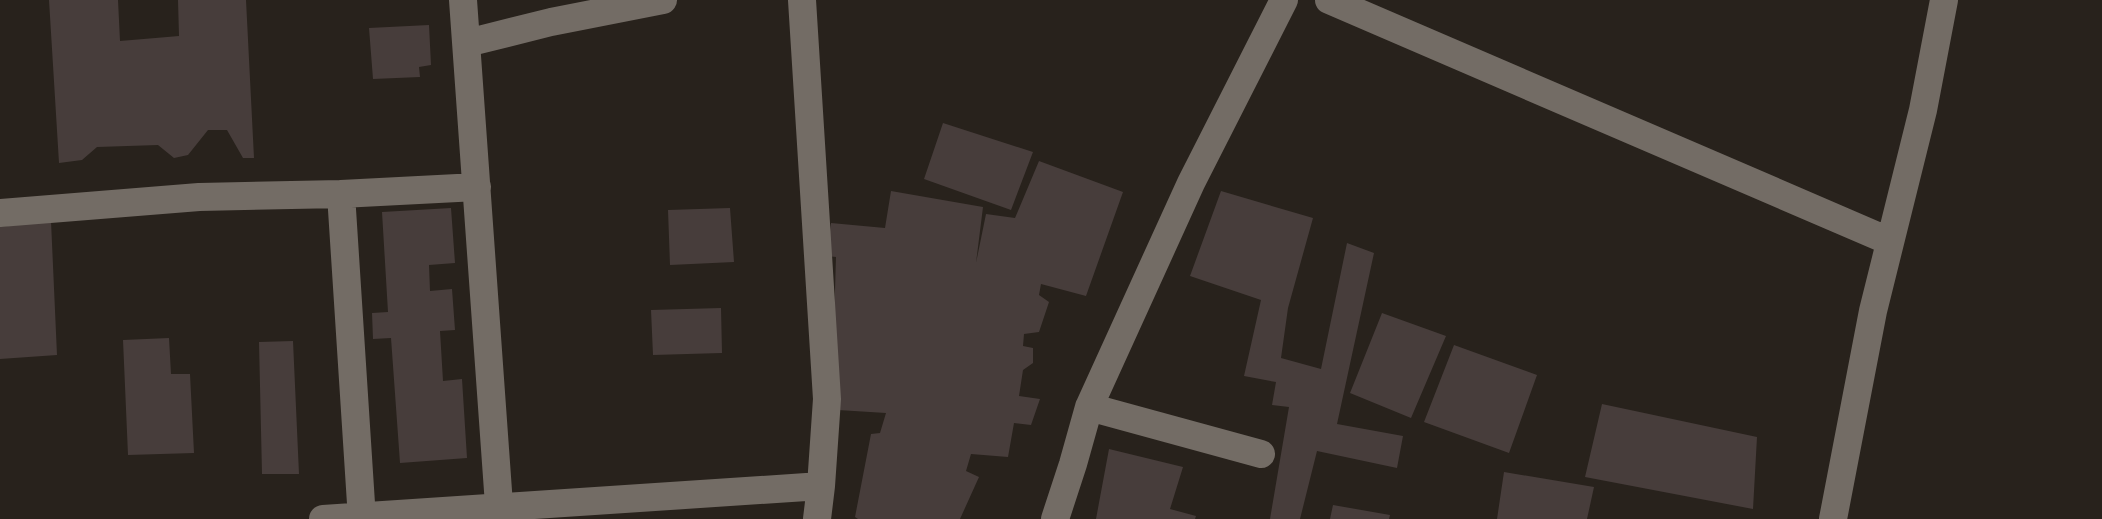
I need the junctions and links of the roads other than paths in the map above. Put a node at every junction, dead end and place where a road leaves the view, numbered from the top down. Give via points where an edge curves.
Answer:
1 (464, 0) edge
2 (664, 0) edge
3 (802, 0) edge
4 (1284, 0) edge
5 (1329, 0) edge
6 (1944, 0) edge
7 (466, 43) junction
8 (477, 187) junction
9 (341, 194) junction
10 (0, 213) edge
11 (1889, 241) junction
12 (1089, 407) junction
13 (1261, 454) dead end
14 (821, 486) junction
15 (500, 513) edge
16 (362, 518) edge
17 (322, 519) edge
18 (817, 519) edge
19 (1055, 519) edge
20 (1833, 519) edge

1 - 7 street
2 - 7 street
3 - 14 street via 827,399
4 - 12 street via 1191,183
5 - 11 street
6 - 11 street via 1923,110
7 - 8 street
8 - 9 street
8 - 15 street
9 - 10 street via 199,197
9 - 16 street
11 - 20 street via 1872,311
12 - 13 street
12 - 19 street
14 - 15 street
14 - 18 street
15 - 16 street
16 - 17 street

